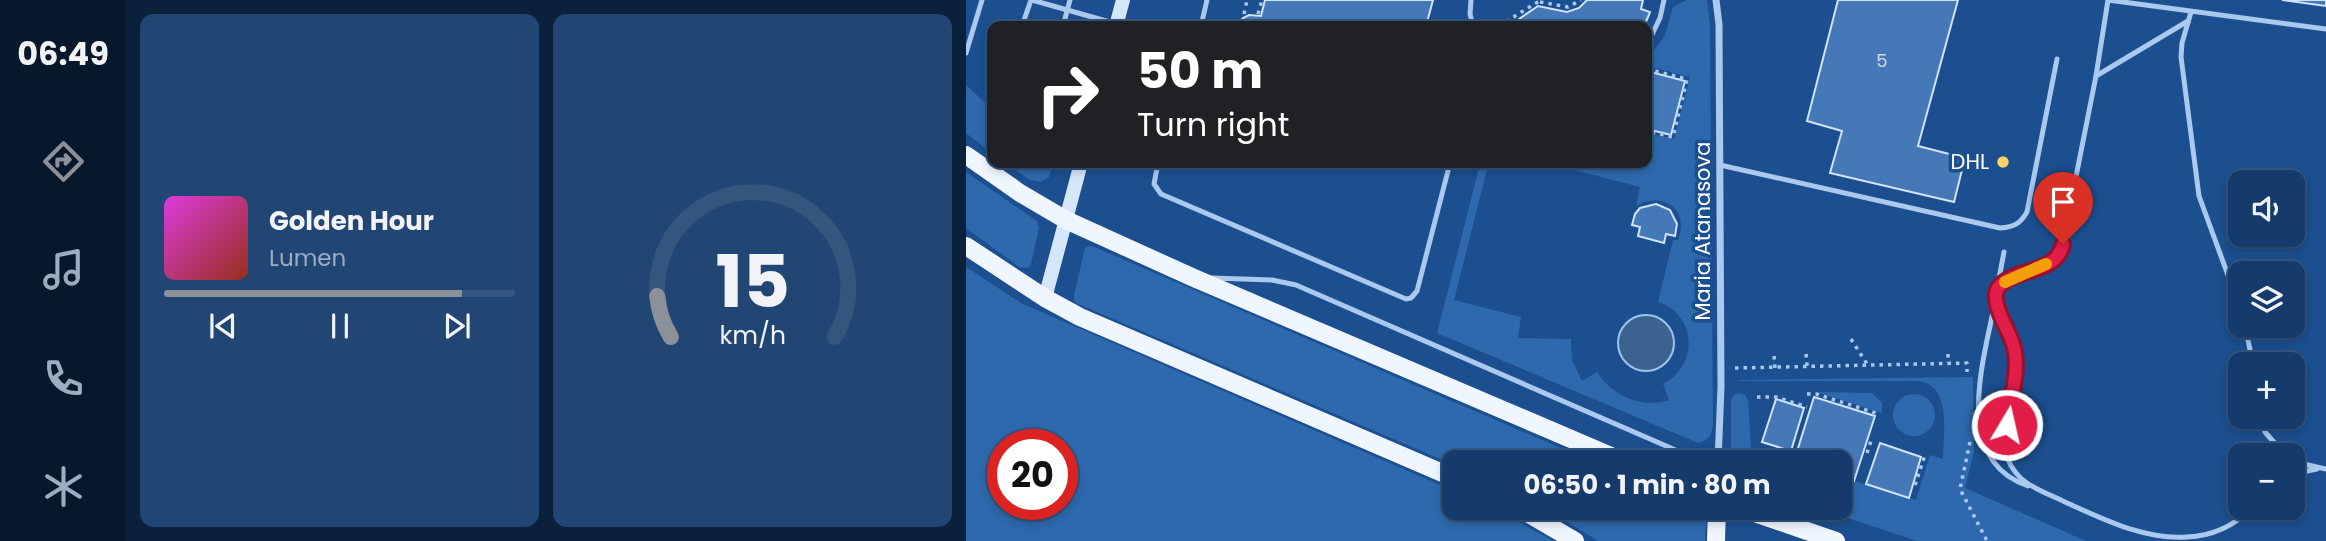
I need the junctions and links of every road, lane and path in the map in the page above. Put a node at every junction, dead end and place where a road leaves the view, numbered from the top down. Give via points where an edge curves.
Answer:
1 (982, 0) edge
2 (1031, 0) edge
3 (1070, 0) edge
4 (1123, 0) edge
5 (1207, 0) edge
6 (1247, 0) edge
7 (1262, 0) edge
8 (1471, 0) edge
9 (1558, 0) edge
10 (1581, 0) edge
11 (1664, 0) edge
12 (1716, 0) edge
13 (2108, 0) edge
14 (1540, 1) edge
15 (1556, 6) junction
16 (1068, 10) junction
17 (2191, 12) junction
18 (1244, 14) dead end
19 (1258, 14) dead end
20 (1024, 21) edge
21 (1065, 21) edge
22 (1103, 21) edge
23 (1117, 21) edge
24 (1201, 21) edge
25 (1472, 21) edge
26 (1507, 21) edge
27 (2188, 21) junction
28 (2326, 29) edge
29 (1652, 35) edge
30 (966, 54) edge
31 (2057, 59) dead end
32 (1652, 70) edge
33 (2096, 76) junction
34 (1652, 132) edge
35 (966, 155) edge
36 (1720, 165) junction
37 (1080, 168) edge
38 (1157, 168) edge
39 (1449, 168) edge
40 (1066, 220) junction
41 (966, 246) edge
42 (2004, 252) dead end
43 (2228, 275) edge
44 (1194, 278) junction
45 (1996, 293) junction
46 (1045, 298) junction
47 (1852, 339) dead end
48 (1806, 354) dead end
49 (1948, 354) dead end
50 (1902, 355) dead end
51 (1774, 356) dead end
52 (1948, 363) junction
53 (1868, 365) junction
54 (1902, 365) junction
55 (1807, 367) junction
56 (1729, 368) dead end
57 (1775, 368) junction
58 (1967, 375) dead end
59 (1807, 394) dead end
60 (1757, 397) dead end
61 (1807, 407) dead end
62 (1879, 414) dead end
63 (2264, 429) edge
64 (1970, 436) dead end
65 (1872, 438) dead end
66 (2275, 443) edge
67 (1597, 450) edge
68 (1675, 450) edge
69 (1718, 450) edge
70 (1867, 453) dead end
71 (1924, 455) dead end
72 (2305, 464) edge
73 (2326, 469) edge
74 (2305, 471) edge
75 (1442, 473) edge
76 (1915, 485) dead end
77 (2034, 488) junction
78 (1540, 520) edge
79 (1717, 520) edge
80 (1775, 520) edge
81 (2238, 520) edge
82 (1575, 541) edge
83 (1716, 541) edge
84 (1836, 541) edge
85 (1987, 541) edge

1 - 30 lane
2 - 16 lane
2 - 20 lane
3 - 16 lane
4 - 23 street
5 - 24 lane
6 - 18 path
7 - 19 path
8 - 25 lane
9 - 15 path
10 - 15 path via 1568,7
11 - 29 lane
12 - 36 street, Maria Atanasova
13 - 17 lane
13 - 33 lane
14 - 15 path
14 - 26 path
16 - 21 lane
16 - 22 lane
17 - 27 lane
17 - 28 lane
27 - 33 lane
27 - 43 lane via 2181,57 2199,196
31 - 36 lane via 2027,212 2012,227
32 - 34 path via 1688,79 1673,137
33 - 45 lane via 2061,251 2050,262 2006,282
35 - 40 main road
36 - 69 street, Maria Atanasova
37 - 40 street
38 - 39 lane via 1154,184 1161,194 1406,299 1417,291
40 - 44 main road
40 - 46 street
41 - 46 main road
42 - 45 lane
44 - 67 main road
44 - 68 lane via 1296,285
45 - 77 lane via 2016,358 2007,453 2018,475
45 - 77 lane via 1980,385 1981,438 2004,474
46 - 75 main road via 1110,331
47 - 53 path
48 - 55 path
49 - 52 path
50 - 54 path
51 - 57 path
52 - 54 path
52 - 58 path via 1967,363
53 - 54 path
53 - 55 path
55 - 57 path
56 - 57 path
59 - 62 path
60 - 61 path via 1776,397
63 - 66 lane
64 - 85 path via 1960,489
65 - 70 path
71 - 76 path
72 - 73 lane
73 - 74 lane
77 - 81 lane via 2129,528 2165,537 2214,533
78 - 82 main road
79 - 83 main road
80 - 84 main road

